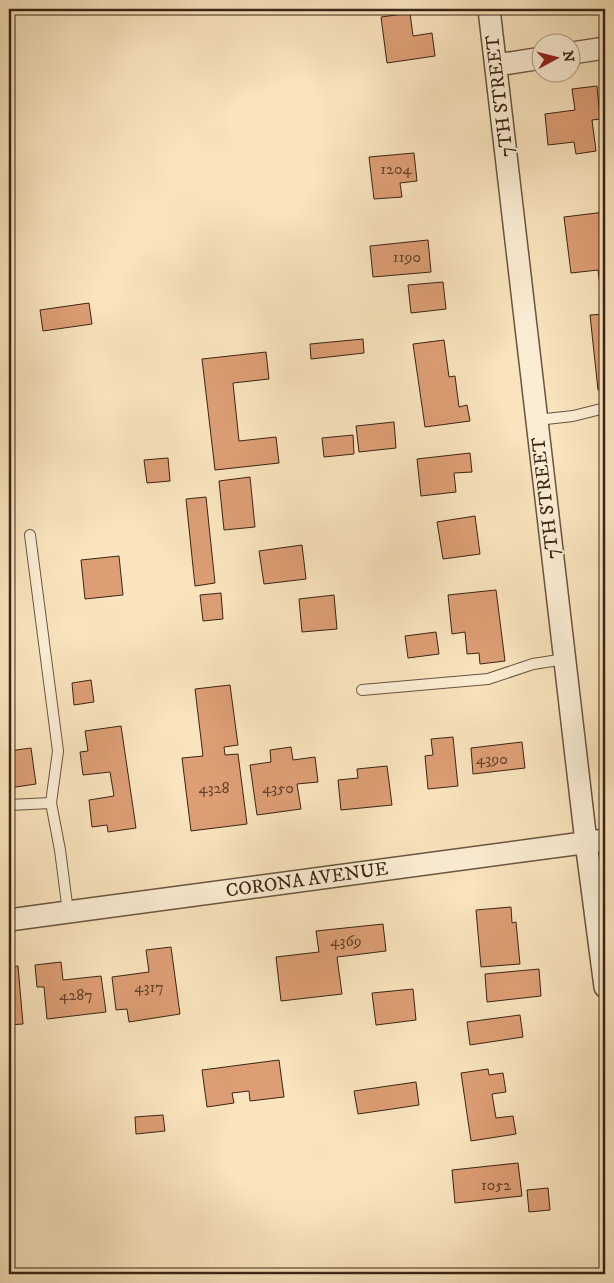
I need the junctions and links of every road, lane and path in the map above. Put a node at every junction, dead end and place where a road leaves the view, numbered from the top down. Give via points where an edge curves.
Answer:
1 (489, 9) edge
2 (605, 48) edge
3 (582, 51) edge
4 (532, 60) edge
5 (497, 65) junction
6 (605, 408) edge
7 (537, 420) junction
8 (30, 535) dead end
9 (565, 659) junction
10 (362, 690) dead end
11 (51, 803) junction
12 (9, 805) edge
13 (596, 841) edge
14 (68, 912) junction
15 (9, 920) edge
16 (605, 988) edge

1 - 5 street, 7TH STREET
2 - 3 street
4 - 5 street
5 - 7 street, 7TH STREET
6 - 7 lane
7 - 9 street, 7TH STREET
8 - 11 lane via 58,751
9 - 10 lane via 533,664 488,678
9 - 13 street, 7TH STREET
11 - 12 lane
11 - 14 lane
13 - 14 street, CORONA AVENUE
13 - 16 street, 7TH STREET
14 - 15 street, CORONA AVENUE

